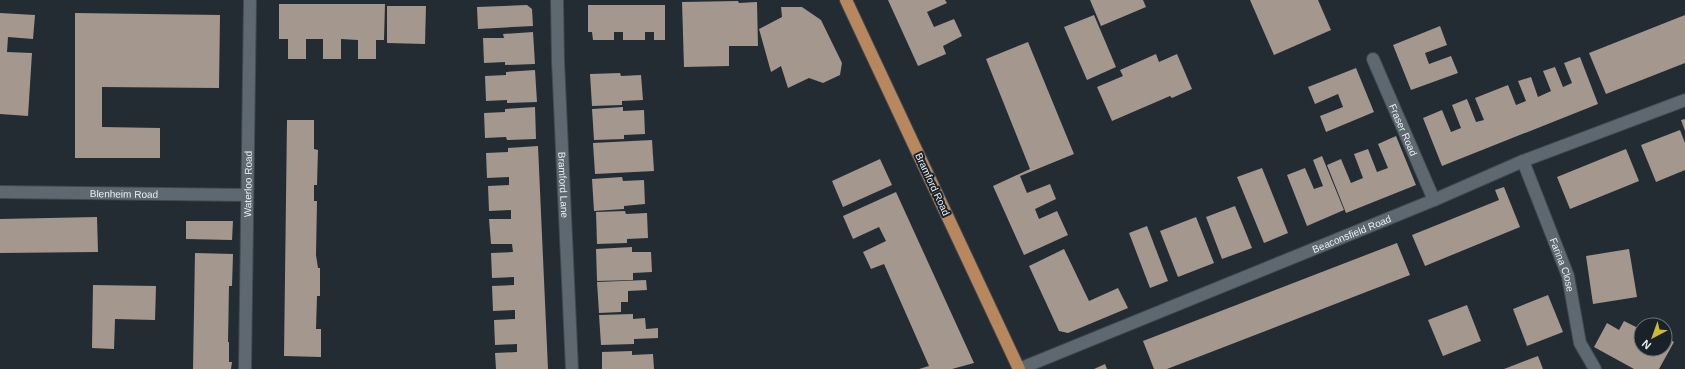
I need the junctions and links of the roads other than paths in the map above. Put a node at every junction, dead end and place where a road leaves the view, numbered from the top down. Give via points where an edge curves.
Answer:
1 (250, 0) edge
2 (557, 0) edge
3 (846, 0) edge
4 (1373, 59) dead end
5 (1685, 100) edge
6 (1523, 161) junction
7 (0, 192) edge
8 (248, 195) junction
9 (1434, 200) junction
10 (245, 369) edge
11 (572, 369) edge
12 (1019, 369) edge
13 (1595, 369) edge

1 - 8 street, Waterloo Road
2 - 11 street, Bramford Lane
3 - 12 main road, Bramford Road
4 - 9 street, Fraser Road
5 - 6 street, Beaconsfield Road
6 - 9 street, Beaconsfield Road
6 - 13 street, Farina Close via 1568,276 1580,343
7 - 8 street, Blenheim Road
8 - 10 street, Waterloo Road
9 - 12 street, Beaconsfield Road

